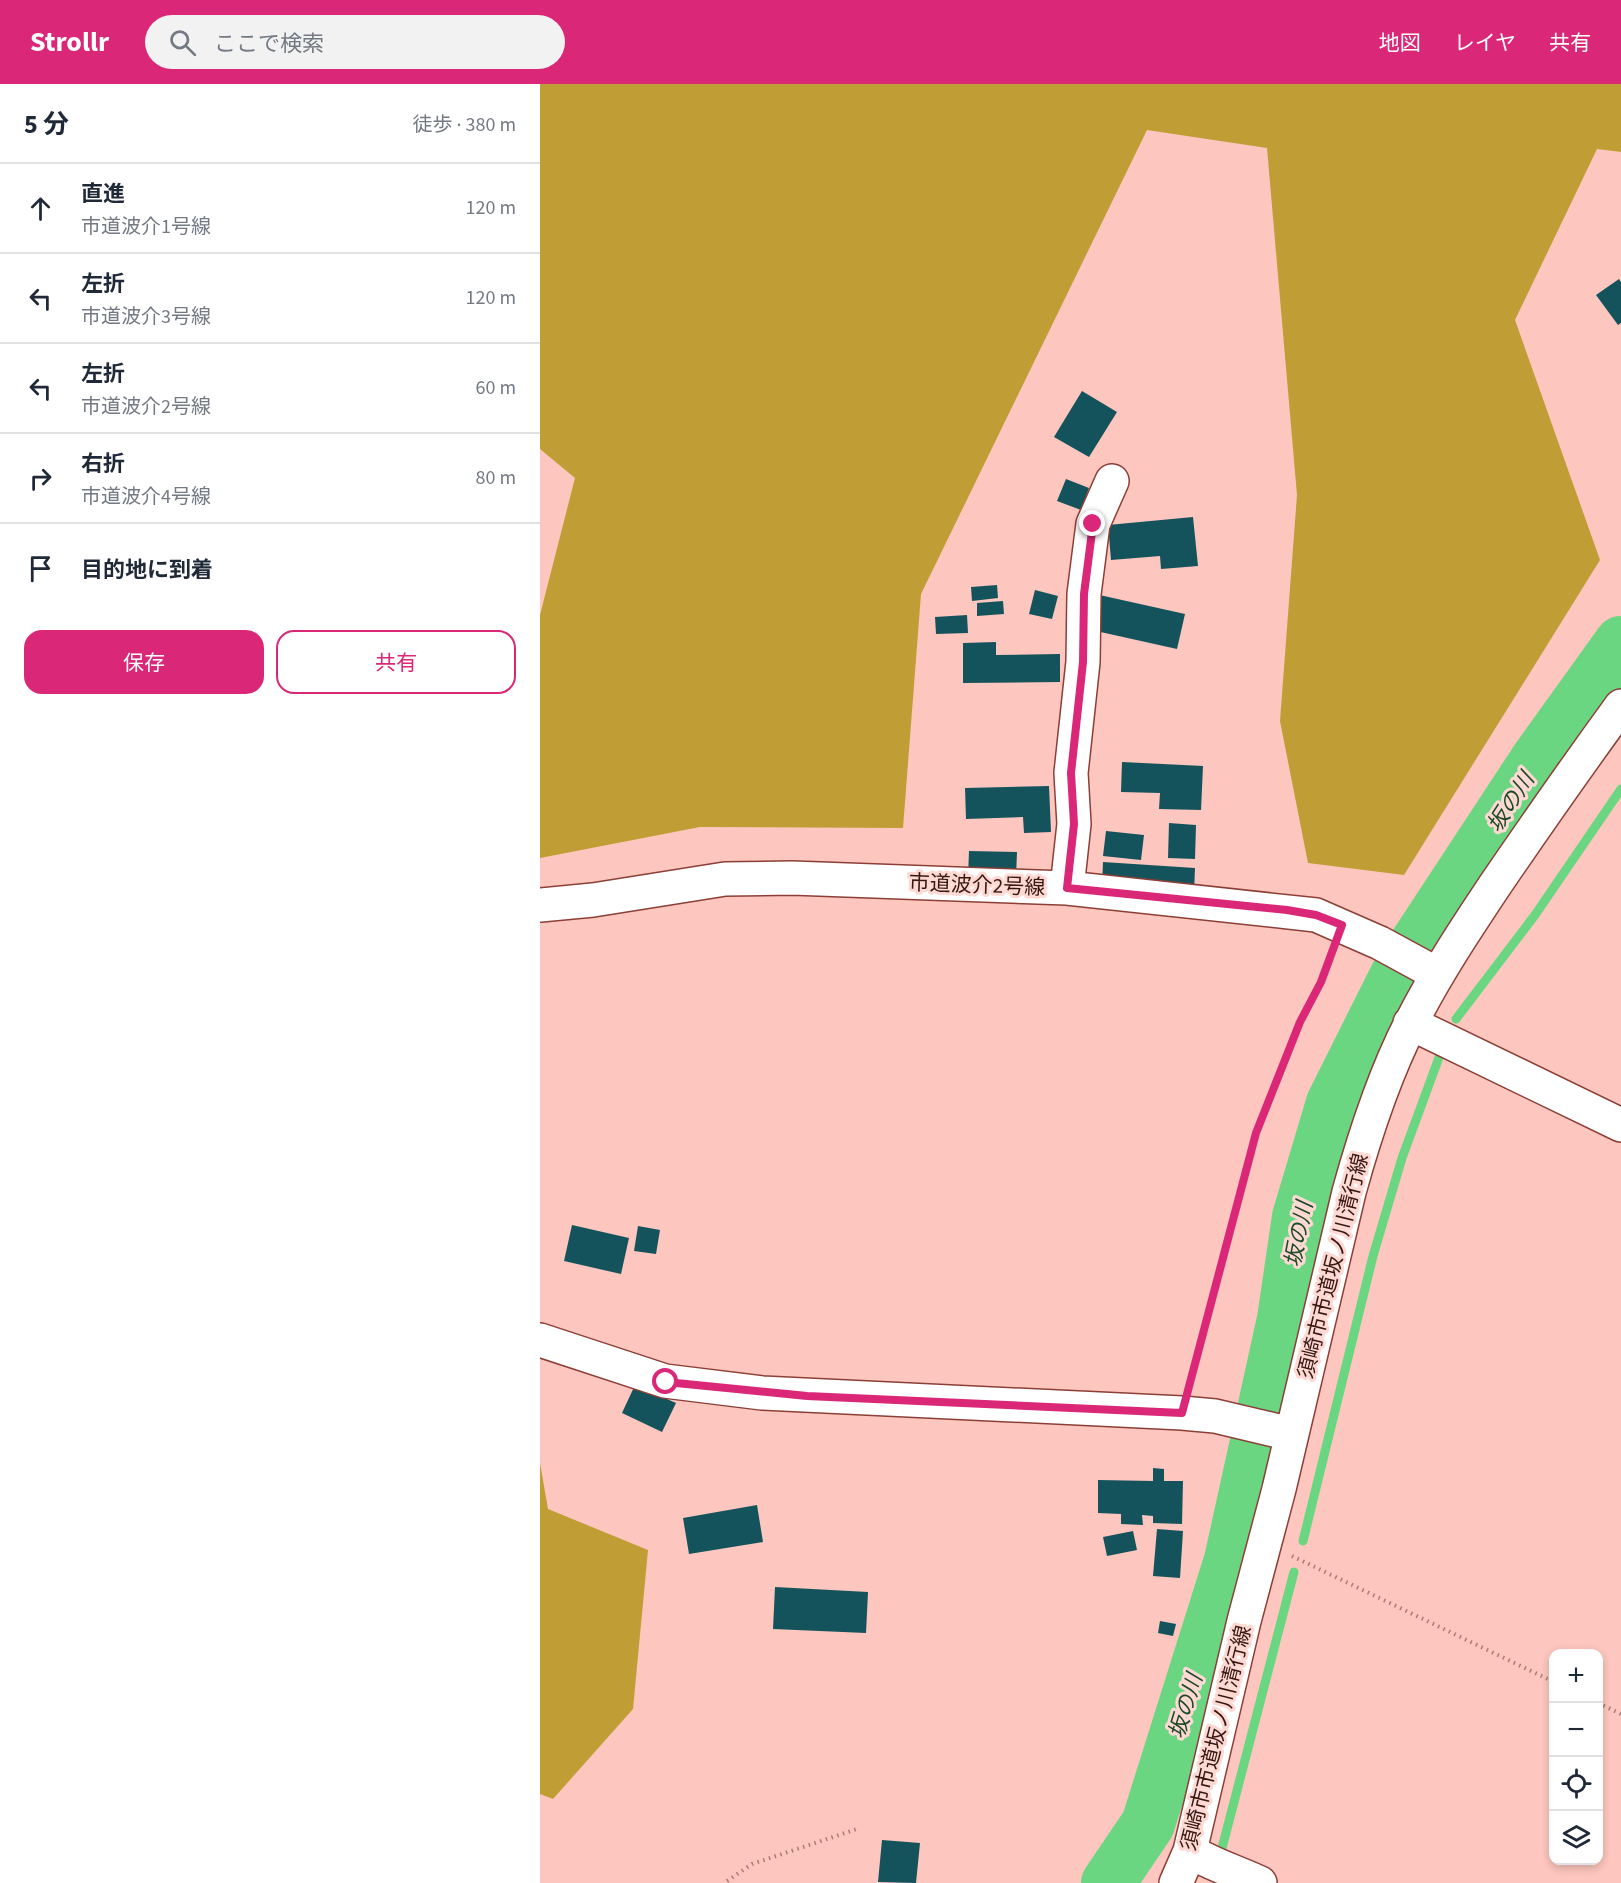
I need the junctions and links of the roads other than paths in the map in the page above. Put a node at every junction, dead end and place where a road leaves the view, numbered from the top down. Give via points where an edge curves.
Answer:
1 (1112, 482) dead end
2 (1621, 706) edge
3 (1067, 888) junction
4 (540, 905) edge
5 (1431, 970) junction
6 (1410, 1023) junction
7 (1621, 1125) edge
8 (540, 1340) edge
9 (1283, 1432) junction
10 (1190, 1851) junction
11 (1176, 1883) edge
12 (1260, 1883) edge

1 - 3 street via 1093,524 1084,594 1083,662 1071,773 1074,824
2 - 5 street, 須崎市市道坂ノ川清行線
3 - 4 street, 市道波介2号線 via 725,879
3 - 5 street, 市道波介2号線 via 1316,915
5 - 6 street, 須崎市市道坂ノ川清行線
6 - 7 street
6 - 9 street, 須崎市市道坂ノ川清行線 via 1362,1144
8 - 9 street via 666,1382 807,1396 1182,1413 1215,1416
9 - 10 street, 須崎市市道坂ノ川清行線 via 1279,1489
10 - 11 street, 須崎市市道坂ノ川清行線
10 - 12 street

